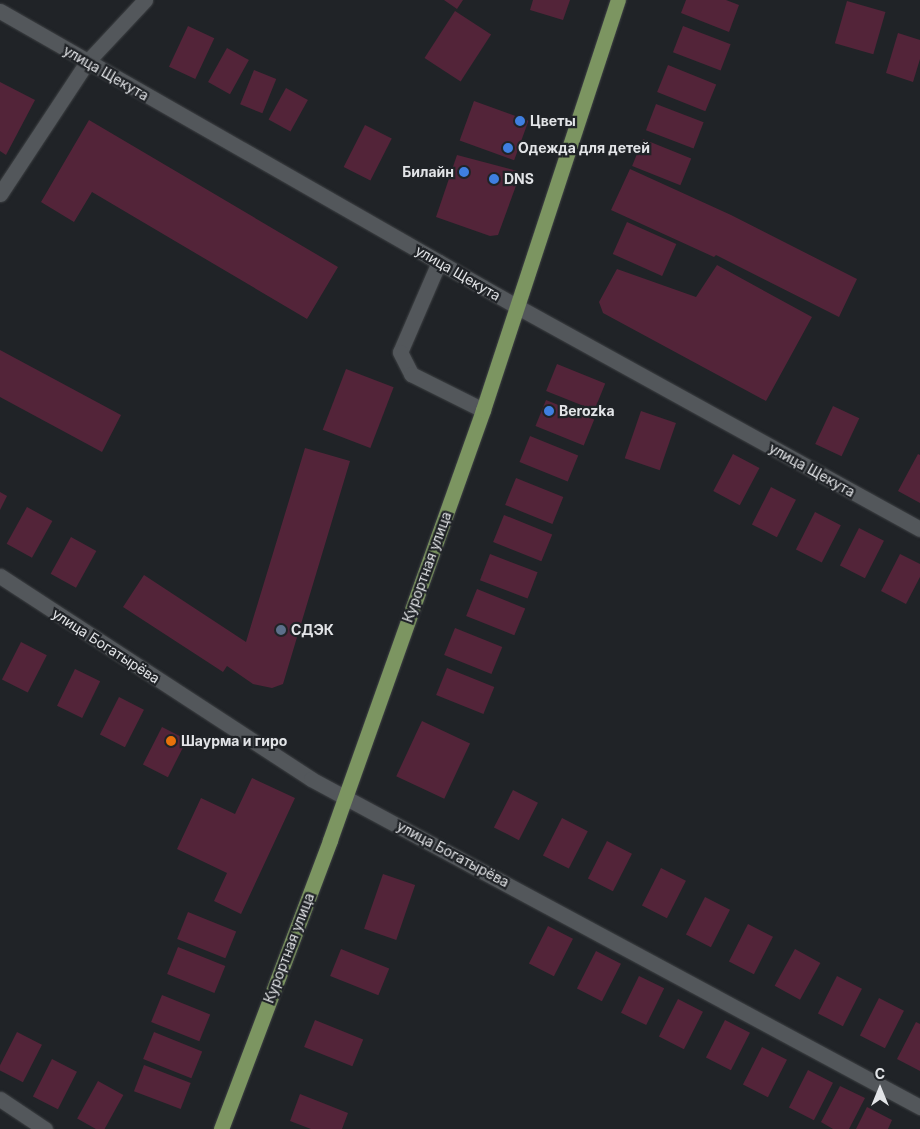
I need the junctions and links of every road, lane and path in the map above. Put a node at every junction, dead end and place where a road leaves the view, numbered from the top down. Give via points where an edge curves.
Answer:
1 (145, 0) edge
2 (618, 0) edge
3 (0, 11) edge
4 (87, 62) junction
5 (0, 194) edge
6 (439, 262) junction
7 (516, 306) junction
8 (483, 410) junction
9 (920, 529) edge
10 (0, 576) edge
11 (346, 797) junction
12 (0, 1099) edge
13 (920, 1107) edge
14 (45, 1129) edge
15 (221, 1129) edge

1 - 4 street
2 - 7 main road, Курортная улица
3 - 4 street, улица Щекута
4 - 5 street
4 - 6 street, улица Щекута
6 - 7 street, улица Щекута
6 - 8 street via 400,352 411,374
7 - 8 main road, Курортная улица
7 - 9 street, улица Щекута
8 - 11 main road, Курортная улица
10 - 11 street, улица Богатырёва via 296,770
11 - 13 street, улица Богатырёва
11 - 15 main road, Курортная улица
12 - 14 street

